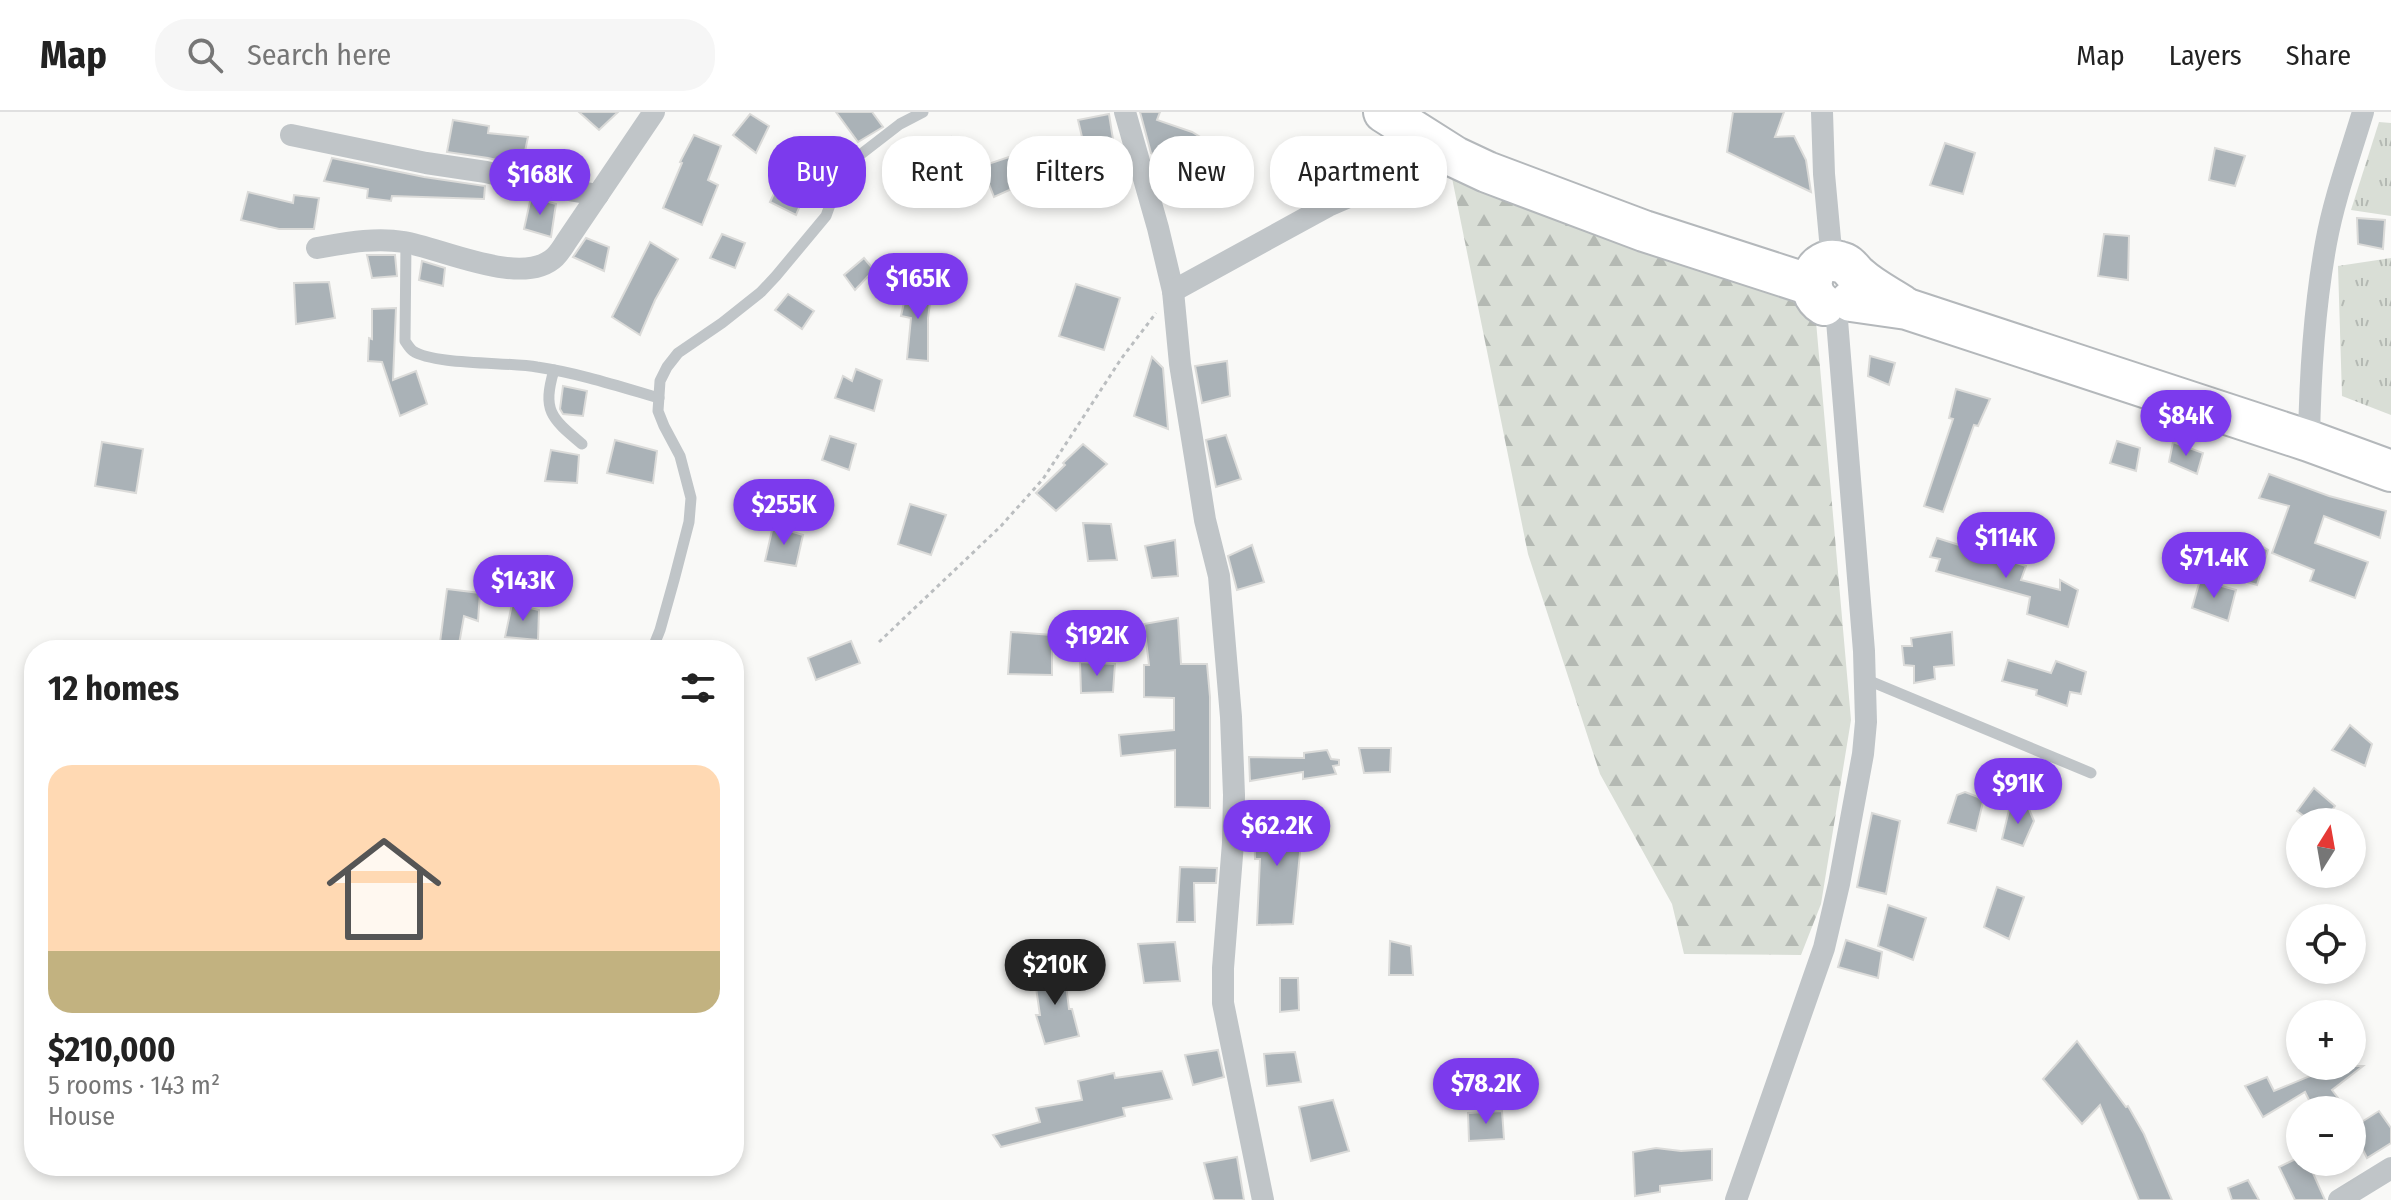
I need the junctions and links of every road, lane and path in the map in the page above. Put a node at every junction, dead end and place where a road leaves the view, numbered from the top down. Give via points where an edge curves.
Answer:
1 (654, 112) edge
2 (923, 112) edge
3 (1125, 112) edge
4 (1384, 112) edge
5 (1424, 112) edge
6 (1822, 112) edge
7 (2363, 112) edge
8 (291, 135) dead end
9 (1455, 157) junction
10 (598, 195) junction
11 (406, 242) junction
12 (317, 248) dead end
13 (1834, 283) junction
14 (1173, 291) junction
15 (554, 370) junction
16 (659, 398) junction
17 (2309, 441) junction
18 (582, 444) dead end
19 (2391, 471) edge
20 (656, 640) edge
21 (879, 642) dead end
22 (1865, 679) junction
23 (2091, 773) dead end
24 (2391, 1168) edge
25 (1263, 1200) edge
26 (1736, 1200) edge
27 (2339, 1200) edge

1 - 10 street
2 - 16 lane via 856,158 839,180 817,229 761,292 671,360 660,381
3 - 14 street
4 - 9 highway
5 - 13 highway via 1520,161
6 - 13 street
7 - 17 street via 2326,241 2310,373
8 - 10 street
9 - 13 highway via 1644,231
9 - 14 street via 1328,206
10 - 11 street via 554,259 531,267 476,263
11 - 12 street via 359,241
11 - 15 lane via 405,341 412,350 443,359
13 - 17 highway
13 - 22 street
14 - 21 path via 1121,359 1043,479
14 - 25 street via 1205,520 1219,576 1229,687 1233,831 1223,1003
15 - 16 lane
15 - 18 lane via 548,391 551,414
16 - 20 lane via 658,411 680,456 691,498
17 - 19 highway
22 - 23 lane
22 - 26 street via 1862,766 1824,948
24 - 27 street

